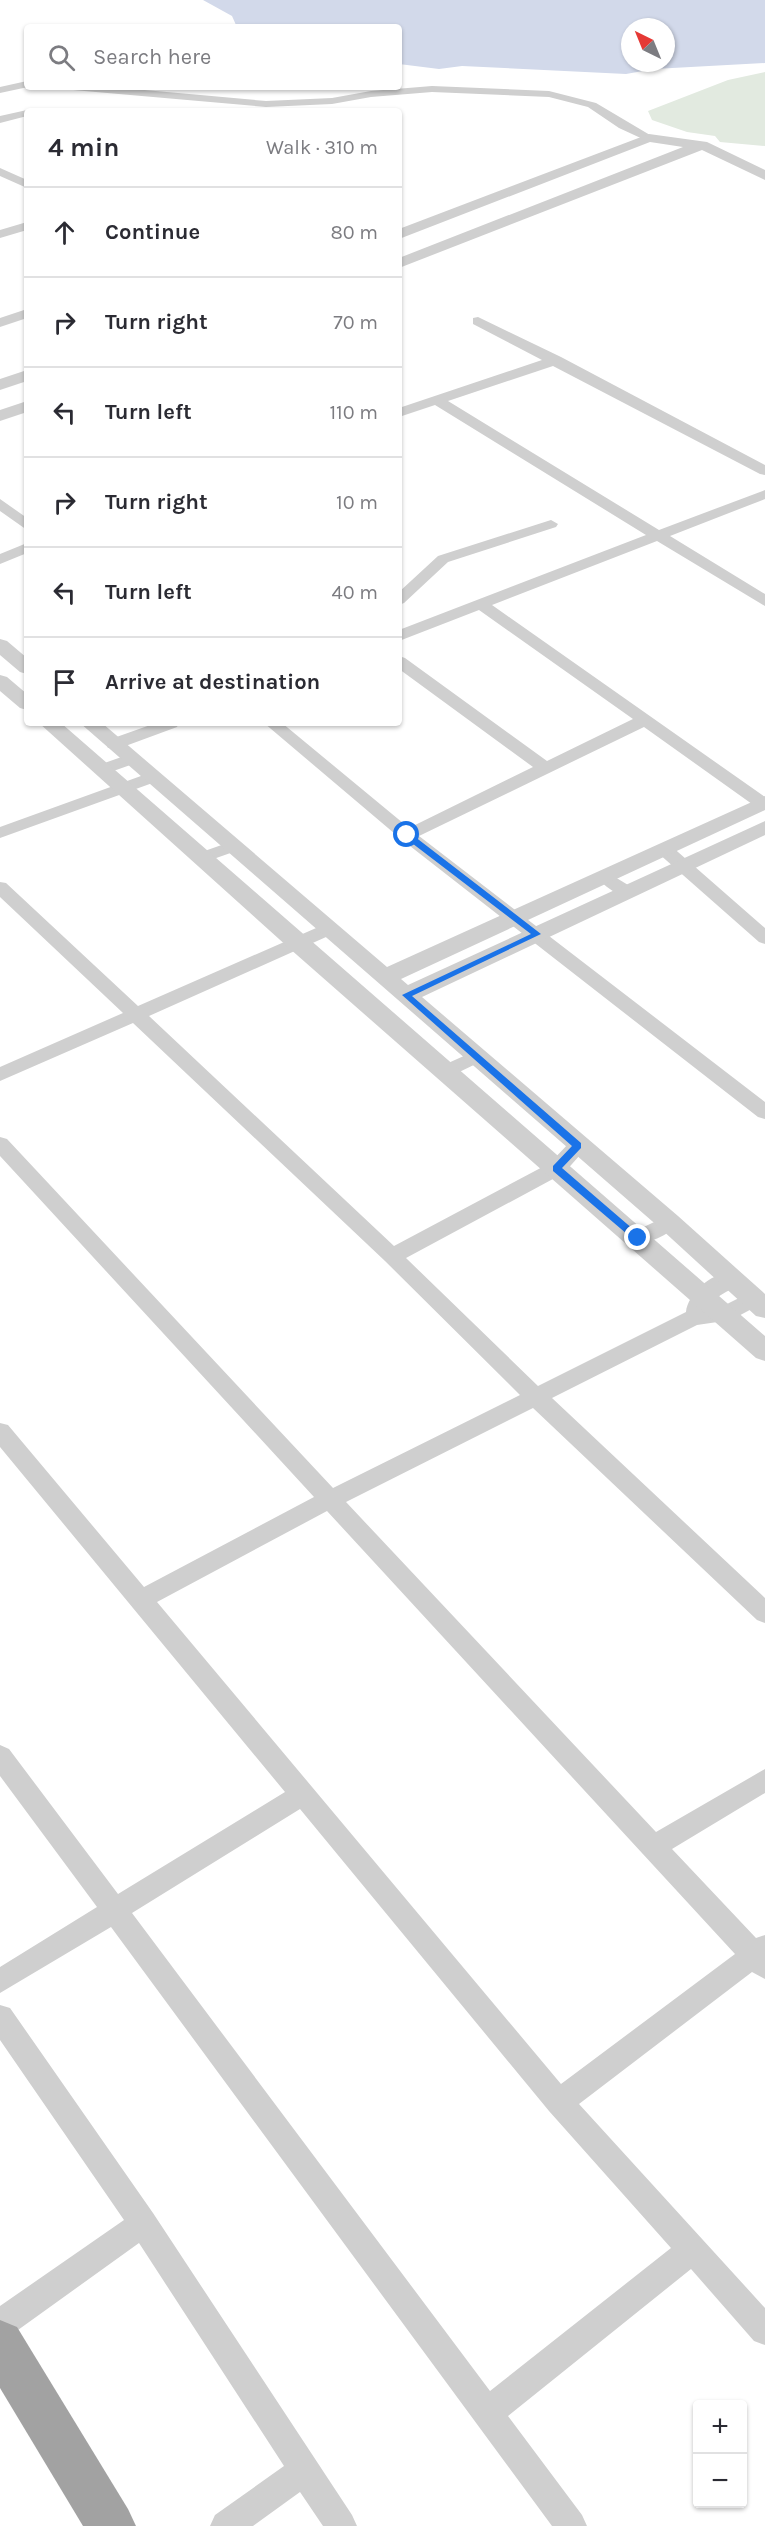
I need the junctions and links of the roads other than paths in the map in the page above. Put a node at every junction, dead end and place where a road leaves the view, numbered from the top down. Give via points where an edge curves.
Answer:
1 (24, 85) edge
2 (0, 90) edge
3 (106, 90) edge
4 (207, 99) junction
5 (200, 108) edge
6 (24, 114) edge
7 (0, 120) edge
8 (650, 138) junction
9 (702, 145) junction
10 (0, 171) edge
11 (765, 176) edge
12 (24, 183) edge
13 (24, 226) edge
14 (4, 230) edge
15 (402, 233) edge
16 (402, 262) edge
17 (24, 314) edge
18 (478, 321) dead end
19 (0, 323) edge
20 (556, 360) junction
21 (24, 376) edge
22 (3, 381) edge
23 (436, 400) junction
24 (24, 407) edge
25 (402, 412) edge
26 (1, 414) edge
27 (765, 471) edge
28 (765, 494) edge
29 (0, 503) edge
30 (24, 523) edge
31 (551, 525) dead end
32 (657, 535) junction
33 (24, 549) edge
34 (0, 559) edge
35 (402, 597) edge
36 (765, 601) edge
37 (479, 603) junction
38 (402, 635) edge
39 (3, 650) edge
40 (402, 663) edge
41 (24, 666) edge
42 (0, 681) edge
43 (24, 701) edge
44 (643, 721) junction
45 (52, 726) edge
46 (93, 726) edge
47 (166, 726) edge
48 (276, 726) edge
49 (122, 751) junction
50 (545, 768) junction
51 (102, 770) junction
52 (152, 777) junction
53 (122, 789) junction
54 (764, 804) edge
55 (765, 827) edge
56 (0, 833) edge
57 (407, 835) junction
58 (233, 846) junction
59 (664, 849) junction
60 (202, 858) junction
61 (681, 867) junction
62 (605, 876) junction
63 (0, 887) edge
64 (627, 892) junction
65 (516, 917) junction
66 (329, 929) junction
67 (537, 934) junction
68 (765, 939) edge
69 (297, 943) junction
70 (385, 977) junction
71 (406, 995) junction
72 (136, 1016) junction
73 (475, 1057) junction
74 (444, 1072) junction
75 (0, 1075) edge
76 (765, 1112) edge
77 (0, 1144) edge
78 (578, 1146) junction
79 (557, 1168) junction
80 (669, 1222) junction
81 (638, 1238) junction
82 (392, 1256) junction
83 (731, 1279) junction
84 (702, 1296) junction
85 (759, 1304) edge
86 (723, 1315) junction
87 (693, 1318) junction
88 (765, 1351) edge
89 (535, 1396) junction
90 (0, 1431) edge
91 (331, 1499) junction
92 (142, 1599) junction
93 (765, 1613) edge
94 (0, 1756) edge
95 (765, 1780) edge
96 (303, 1794) junction
97 (654, 1847) junction
98 (115, 1910) junction
99 (761, 1956) edge
100 (0, 1981) edge
101 (0, 2016) edge
102 (560, 2102) junction
103 (143, 2223) junction
104 (693, 2249) junction
105 (0, 2324) edge
106 (765, 2330) edge
107 (0, 2344) edge
108 (487, 2413) junction
109 (304, 2470) junction
110 (111, 2526) edge
111 (226, 2526) edge
112 (341, 2526) edge
113 (571, 2526) edge

1 - 2 street
3 - 4 street
4 - 5 street
4 - 8 street via 296,104 432,89 549,94 592,105
6 - 7 street
8 - 9 street
8 - 15 street
9 - 11 street
9 - 16 street
10 - 12 street
13 - 14 street
17 - 19 street
18 - 20 street
20 - 23 street
20 - 27 street
21 - 22 street
23 - 25 street
23 - 32 street
24 - 26 street
28 - 32 street
29 - 30 street
31 - 35 street via 443,559
32 - 36 street
32 - 37 street
33 - 34 street
37 - 38 street
37 - 44 street
39 - 41 street
40 - 50 street
42 - 43 street
44 - 50 street
44 - 54 street
45 - 51 street
46 - 49 street
47 - 49 street
48 - 57 street
49 - 51 street
49 - 52 street
50 - 57 street
51 - 53 street
52 - 53 street
52 - 58 street
53 - 56 street
53 - 60 street
54 - 59 street
55 - 61 street
57 - 65 street
58 - 60 street
58 - 66 street
59 - 61 street
59 - 62 street
60 - 69 street
61 - 64 street
61 - 68 street
62 - 64 street
62 - 65 street
63 - 72 street
64 - 67 street
65 - 67 street
65 - 70 street
66 - 69 street
66 - 70 street
67 - 71 street
67 - 76 street
69 - 72 street
69 - 74 street
70 - 71 street
71 - 73 street
72 - 75 street
72 - 82 street
73 - 74 street
73 - 78 street
74 - 79 street
77 - 91 street
78 - 79 street
78 - 80 street
79 - 81 street
79 - 82 street
80 - 81 street
80 - 83 street
81 - 84 street
82 - 89 street
83 - 84 street
83 - 85 street
84 - 86 street
84 - 87 street
85 - 86 street
86 - 87 street
86 - 88 street
87 - 89 street
89 - 91 street
89 - 93 street
90 - 92 street
91 - 92 street
91 - 97 street
92 - 96 street
94 - 98 street
95 - 97 street
96 - 98 street
96 - 102 street
97 - 99 street
98 - 100 street
98 - 108 street
99 - 102 street
101 - 103 street
102 - 104 street
103 - 105 street
103 - 109 street
104 - 106 street
104 - 108 street
107 - 110 highway
108 - 113 street
109 - 111 street
109 - 112 street

